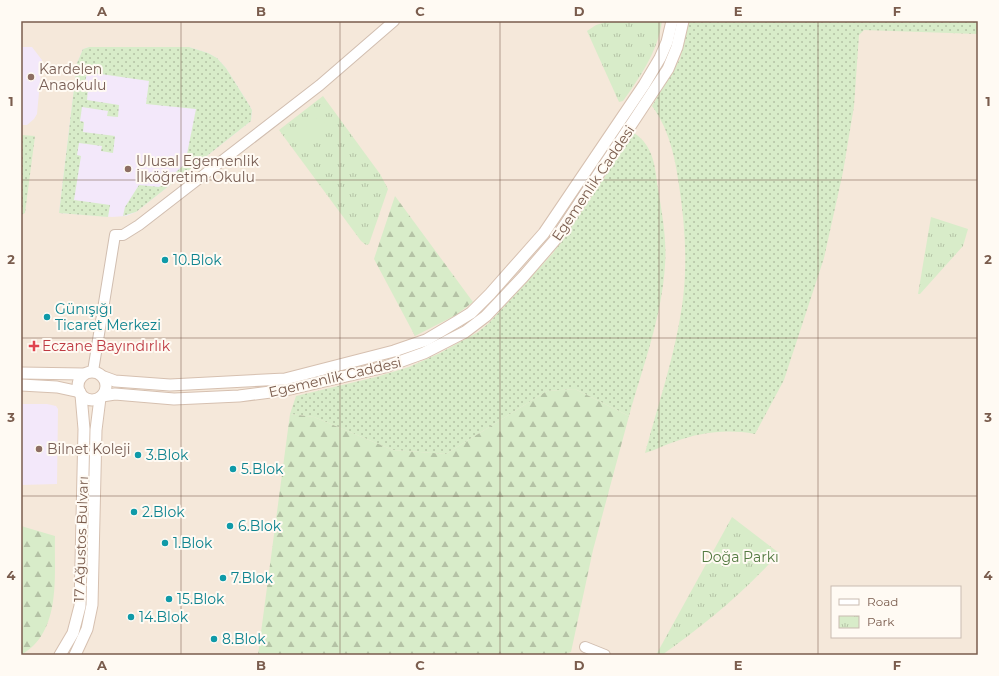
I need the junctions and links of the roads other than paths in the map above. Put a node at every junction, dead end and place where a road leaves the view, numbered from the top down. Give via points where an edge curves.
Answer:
1 (394, 21) edge
2 (672, 21) edge
3 (683, 21) edge
4 (21, 373) edge
5 (88, 373) junction
6 (104, 378) junction
7 (21, 386) edge
8 (80, 394) junction
9 (101, 397) junction
10 (585, 646) dead end
11 (60, 655) edge
12 (75, 655) edge
13 (604, 655) edge

1 - 5 street via 337,72 151,215 127,233 115,235
2 - 6 main road, Egemenlik Caddesi via 667,42 657,63 554,220 490,294 458,321 426,340 394,351 285,378 170,386
3 - 9 main road, Egemenlik Caddesi via 677,47 668,69 555,240 486,316 465,332 424,353 392,365 286,390 239,396 174,399 121,394
4 - 5 main road
5 - 6 main road, Egemenlik Caddesi via 100,373
5 - 8 main road via 78,382
6 - 9 main road via 106,389
7 - 8 main road, Egemenlik Caddesi via 57,387
8 - 9 main road, Egemenlik Caddesi via 90,400
8 - 11 main road, 17 Ağustos Bulvarı via 84,429 80,606 73,633
9 - 12 main road, 17 Ağustos Bulvarı via 96,430 92,605 87,629
10 - 13 street

